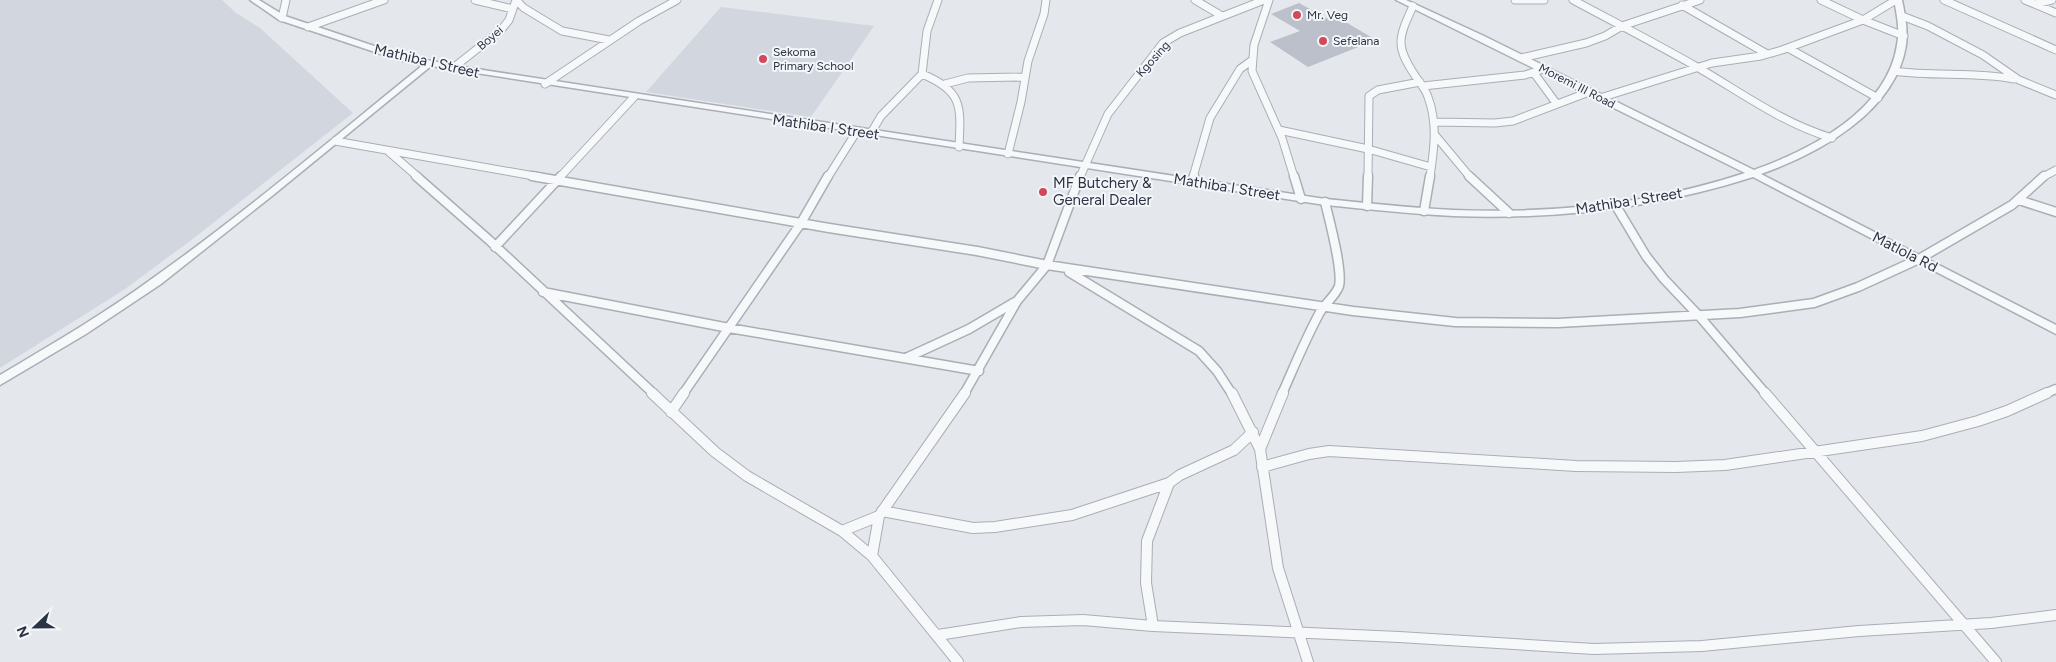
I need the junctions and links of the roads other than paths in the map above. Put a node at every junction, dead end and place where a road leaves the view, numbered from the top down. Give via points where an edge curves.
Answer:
1 (254, 0) edge
2 (286, 0) edge
3 (384, 0) edge
4 (475, 0) edge
5 (516, 0) edge
6 (677, 0) edge
7 (938, 0) edge
8 (1046, 0) edge
9 (1194, 0) edge
10 (1264, 0) edge
11 (1269, 0) edge
12 (1400, 0) edge
13 (1515, 0) edge
14 (1544, 0) edge
15 (1573, 0) edge
16 (1700, 0) edge
17 (1821, 0) edge
18 (1895, 0) edge
19 (1944, 0) edge
20 (2025, 0) edge
21 (2052, 0) edge
22 (2035, 4) junction
23 (1682, 5) junction
24 (1413, 6) junction
25 (513, 9) junction
26 (2056, 13) edge
27 (1222, 16) junction
28 (1902, 16) junction
29 (282, 18) junction
30 (1863, 20) junction
31 (1622, 26) junction
32 (308, 27) junction
33 (1904, 36) junction
34 (609, 40) junction
35 (1788, 48) junction
36 (2056, 50) edge
37 (1767, 54) junction
38 (402, 58) junction
39 (1521, 58) junction
40 (1251, 61) junction
41 (430, 64) junction
42 (1697, 66) junction
43 (453, 68) junction
44 (1543, 69) junction
45 (1894, 71) junction
46 (1534, 73) junction
47 (922, 74) junction
48 (1025, 77) junction
49 (2019, 80) junction
50 (545, 84) junction
51 (945, 84) junction
52 (1422, 84) junction
53 (403, 86) junction
54 (1589, 92) junction
55 (2056, 95) edge
56 (634, 97) junction
57 (1600, 98) junction
58 (1878, 98) junction
59 (1556, 103) junction
60 (1435, 122) junction
61 (1279, 130) junction
62 (857, 131) junction
63 (871, 133) junction
64 (1435, 135) junction
65 (1832, 138) junction
66 (335, 141) junction
67 (960, 147) junction
68 (1368, 149) junction
69 (388, 151) junction
70 (1008, 154) junction
71 (1084, 166) junction
72 (1431, 168) junction
73 (2056, 170) edge
74 (1754, 174) junction
75 (557, 180) junction
76 (1192, 182) junction
77 (1301, 199) junction
78 (2018, 200) junction
79 (1325, 202) junction
80 (1367, 206) junction
81 (1616, 206) junction
82 (1424, 211) junction
83 (2056, 212) edge
84 (1509, 213) junction
85 (801, 223) junction
86 (495, 247) junction
87 (1919, 259) junction
88 (1047, 265) junction
89 (1064, 269) junction
90 (542, 292) junction
91 (1017, 301) junction
92 (1323, 306) junction
93 (1700, 317) junction
94 (729, 328) junction
95 (2056, 330) edge
96 (905, 358) junction
97 (978, 371) junction
98 (0, 381) edge
99 (2056, 389) edge
100 (671, 412) junction
101 (1252, 432) junction
102 (1260, 448) junction
103 (1815, 450) junction
104 (1262, 467) junction
105 (1169, 483) junction
106 (880, 514) junction
107 (842, 531) junction
108 (872, 556) junction
109 (2056, 615) edge
110 (1964, 625) junction
111 (1153, 626) junction
112 (1299, 631) junction
113 (938, 635) junction
114 (958, 662) edge
115 (1308, 662) edge
116 (1996, 662) edge

1 - 29 street, Mathiba I Street
2 - 29 street
3 - 32 street
4 - 25 street
5 - 25 street, Boyei
5 - 34 street via 562,31
6 - 34 street
7 - 47 street via 927,31
8 - 48 street
9 - 27 street
10 - 27 street, Kgosing
11 - 40 street
12 - 24 street, Moremi III Road
13 - 14 street
15 - 31 street
16 - 23 street
17 - 30 street
18 - 28 street, Mathiba I Street
18 - 30 street
19 - 36 street
20 - 22 street
21 - 22 street
22 - 26 street
23 - 31 street
23 - 37 street
24 - 39 street, Moremi III Road
24 - 52 street via 1401,33 1400,46
25 - 43 street, Boyei via 501,30
27 - 71 street, Kgosing via 1163,43 1108,114
28 - 33 street, Mathiba I Street
28 - 49 street via 1983,55
29 - 32 street, Mathiba I Street
30 - 33 street
30 - 35 street
31 - 39 street via 1586,43
31 - 42 street
32 - 38 street, Mathiba I Street
33 - 45 street, Mathiba I Street
34 - 50 street
35 - 37 street
35 - 58 street
37 - 42 street
38 - 41 street, Mathiba I Street
38 - 53 street via 411,70
39 - 44 street, Moremi III Road
40 - 61 street via 1255,79
40 - 76 street via 1240,69 1210,118
41 - 43 street, Mathiba I Street
41 - 53 street
42 - 57 street
42 - 65 street via 1782,119
43 - 50 street, Mathiba I Street
43 - 53 street via 426,75
44 - 46 street
44 - 54 street, Moremi III Road
45 - 49 street via 1926,76 1987,74
45 - 58 street, Mathiba I Street
46 - 52 street
46 - 59 street
47 - 51 street
47 - 63 street via 881,116
48 - 51 street via 968,78
48 - 70 street
49 - 55 street
50 - 56 street, Mathiba I Street
51 - 67 street via 952,91 959,109
52 - 60 street
52 - 68 street via 1378,90 1369,96
53 - 66 street
54 - 57 street, Moremi III Road
54 - 59 street
56 - 62 street, Mathiba I Street
56 - 75 street
57 - 74 street, Moremi III Road
58 - 65 street, Mathiba I Street
59 - 60 street via 1513,120 1496,123
60 - 64 street
61 - 68 street
61 - 77 street
62 - 63 street, Mathiba I Street
62 - 85 street
63 - 67 street, Mathiba I Street
64 - 72 street
64 - 84 street via 1476,184
65 - 74 street, Mathiba I Street via 1797,157
66 - 69 street
66 - 98 street via 156,281 82,332
67 - 70 street, Mathiba I Street
68 - 72 street
68 - 80 street
69 - 75 street
69 - 86 street
70 - 71 street, Mathiba I Street
71 - 76 street, Mathiba I Street
71 - 88 street, Kgosing
72 - 82 street
73 - 78 street via 2044,176
74 - 81 street, Mathiba I Street via 1703,189
74 - 87 street, Matlola Rd
75 - 85 street
75 - 86 street
76 - 77 street, Mathiba I Street
77 - 79 street, Mathiba I Street
78 - 83 street
78 - 87 street
79 - 80 street, Mathiba I Street
79 - 92 street via 1340,274 1337,291
80 - 82 street, Mathiba I Street
81 - 84 street, Mathiba I Street
81 - 93 street via 1646,256
82 - 84 street, Mathiba I Street
85 - 88 street
85 - 94 street
86 - 90 street
87 - 93 street via 1858,288 1814,304
87 - 95 street, Matlola Rd
88 - 89 street
88 - 91 street, Kgosing
89 - 92 street
89 - 101 street via 1199,351 1216,369
90 - 94 street
90 - 100 street
91 - 96 street via 969,329
91 - 97 street
92 - 93 street via 1485,324
92 - 102 street via 1306,336
93 - 103 street
94 - 96 street
94 - 100 street
96 - 97 street
97 - 106 street
99 - 103 street via 2007,411 1931,434
100 - 107 street via 747,476
101 - 102 street
101 - 105 street via 1234,450
102 - 104 street
103 - 104 street via 1768,460 1695,468 1563,465 1329,451
103 - 110 street
104 - 112 street via 1278,568
105 - 106 street via 1072,515 995,527 966,527
105 - 111 street via 1147,541 1146,583
106 - 107 street
106 - 108 street
107 - 108 street
108 - 113 street
109 - 110 street
110 - 112 street via 1702,646 1603,649
110 - 116 street
111 - 112 street
111 - 113 street via 1052,620
112 - 115 street
113 - 114 street

